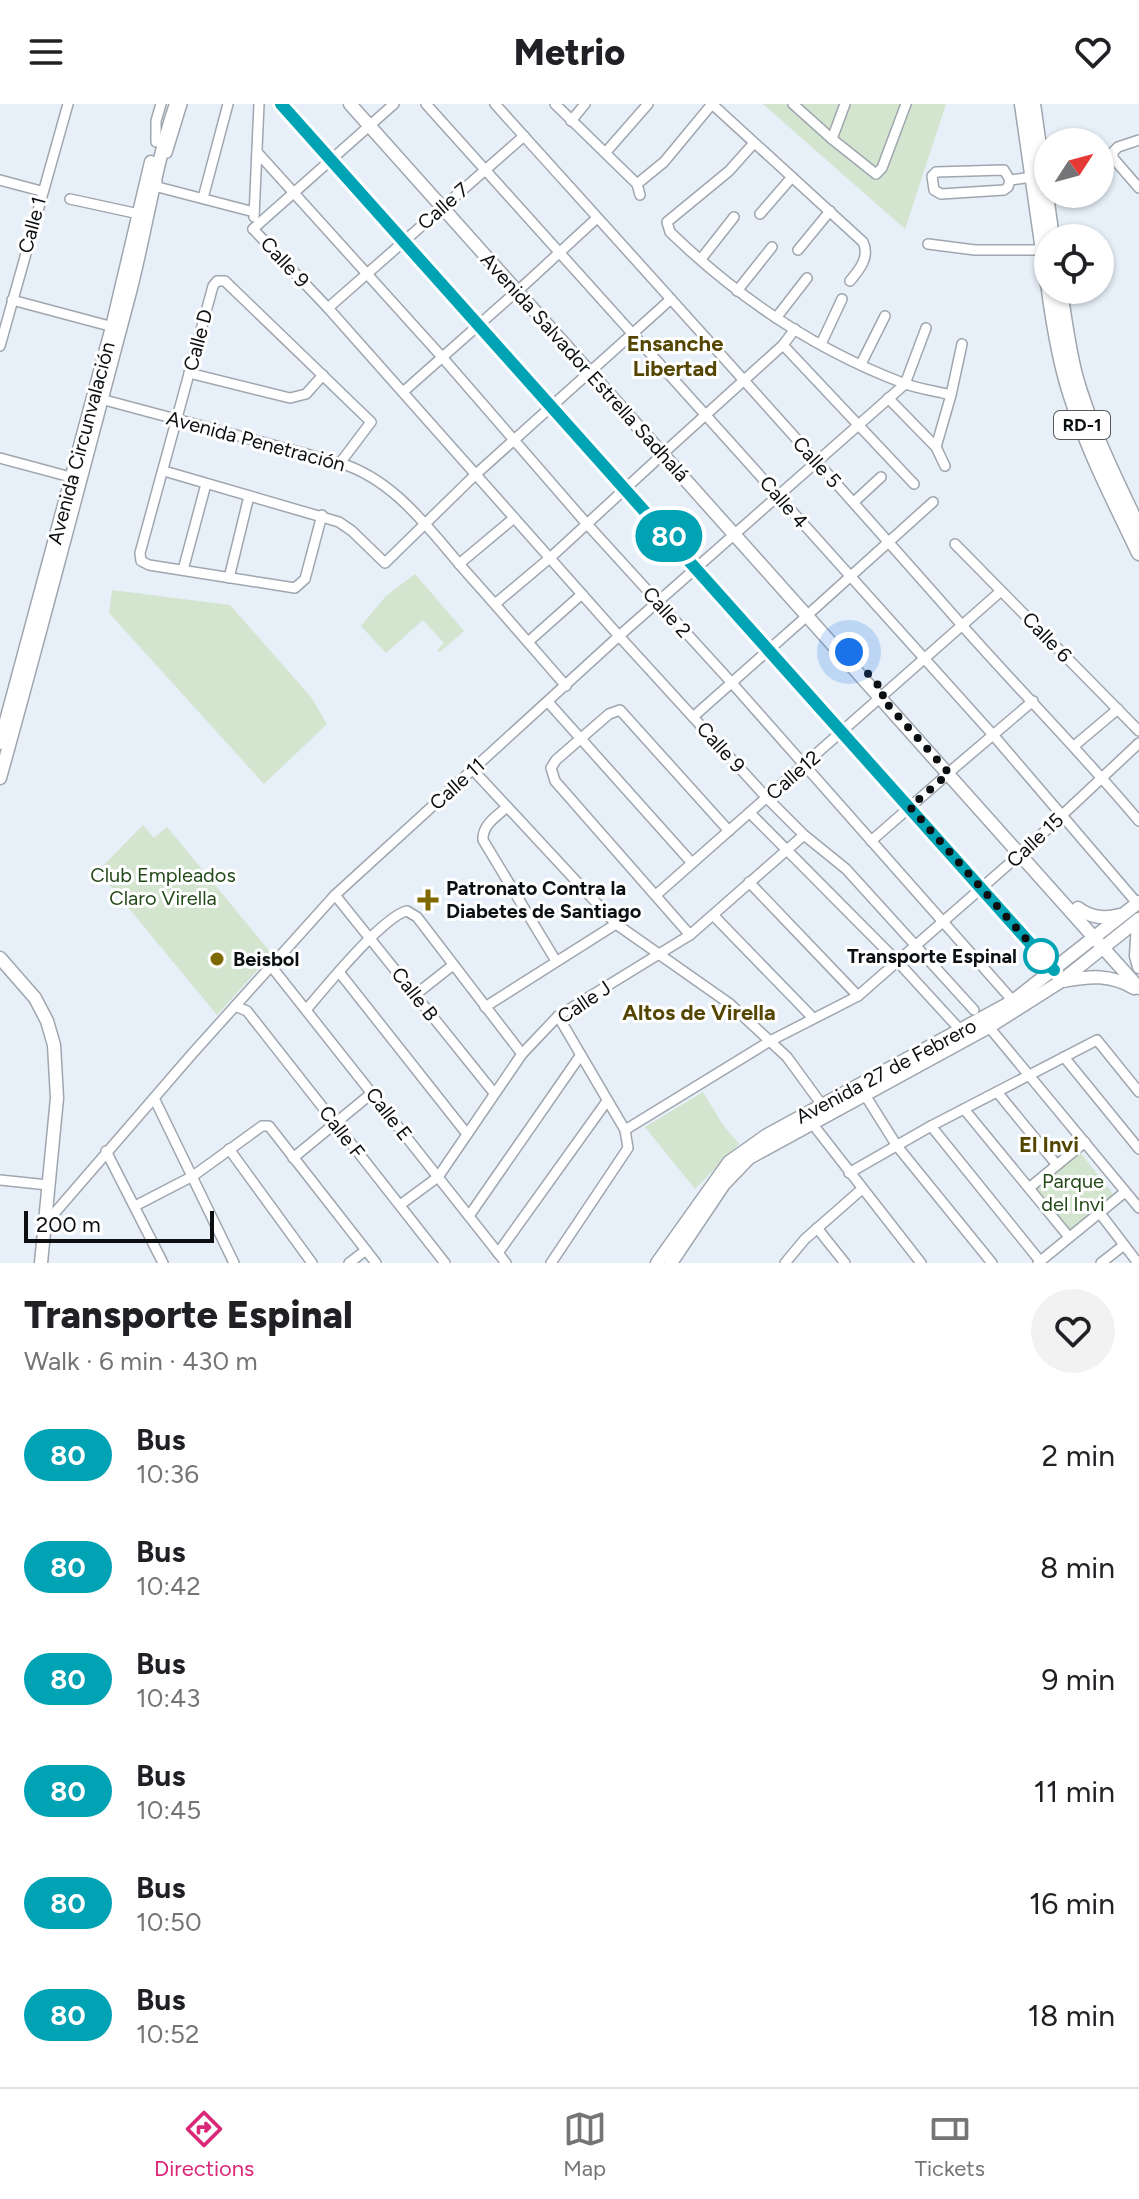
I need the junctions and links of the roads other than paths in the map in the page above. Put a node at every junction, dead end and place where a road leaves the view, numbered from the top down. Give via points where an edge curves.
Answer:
1 (68, 104) edge
2 (161, 104) edge
3 (167, 104) edge
4 (176, 104) edge
5 (182, 104) edge
6 (228, 104) edge
7 (259, 104) edge
8 (281, 104) edge
9 (350, 104) edge
10 (360, 104) edge
11 (394, 104) edge
12 (426, 104) edge
13 (495, 104) edge
14 (555, 104) edge
15 (585, 104) edge
16 (648, 104) edge
17 (712, 104) edge
18 (793, 104) edge
19 (845, 104) edge
20 (906, 104) edge
21 (1022, 104) edge
22 (1033, 104) edge
23 (571, 121) junction
24 (373, 124) junction
25 (524, 136) junction
26 (832, 139) junction
27 (1139, 140) edge
28 (156, 142) junction
29 (754, 143) junction
30 (257, 152) junction
31 (606, 152) junction
32 (331, 161) junction
33 (485, 169) junction
34 (792, 177) junction
35 (1033, 177) junction
36 (0, 180) edge
37 (1010, 180) junction
38 (637, 184) junction
39 (154, 186) junction
40 (1139, 188) edge
41 (41, 191) junction
42 (295, 193) junction
43 (640, 195) dead end
44 (203, 198) junction
45 (70, 199) dead end
46 (444, 205) junction
47 (830, 211) junction
48 (254, 212) junction
49 (139, 214) junction
50 (760, 214) dead end
51 (734, 217) dead end
52 (597, 218) junction
53 (1044, 224) edge
54 (1046, 224) edge
55 (253, 229) junction
56 (403, 241) junction
57 (928, 244) dead end
58 (1034, 245) edge
59 (772, 247) dead end
60 (798, 250) dead end
61 (559, 253) junction
62 (701, 259) junction
63 (368, 275) junction
64 (807, 278) dead end
65 (850, 281) dead end
66 (519, 289) junction
67 (737, 291) junction
68 (671, 299) junction
69 (842, 299) dead end
70 (12, 300) junction
71 (1051, 304) edge
72 (1062, 304) edge
73 (328, 308) junction
74 (4, 311) edge
75 (885, 316) dead end
76 (776, 318) junction
77 (479, 325) junction
78 (116, 328) junction
79 (926, 328) dead end
80 (795, 329) junction
81 (632, 334) junction
82 (821, 344) junction
83 (962, 344) dead end
84 (783, 345) junction
85 (0, 346) edge
86 (442, 357) junction
87 (861, 364) junction
88 (591, 370) junction
89 (189, 373) junction
90 (323, 375) junction
91 (743, 380) junction
92 (905, 384) junction
93 (403, 392) junction
94 (951, 395) junction
95 (98, 398) junction
96 (888, 398) junction
97 (552, 407) junction
98 (705, 414) junction
99 (178, 420) junction
100 (858, 424) junction
101 (514, 441) junction
102 (936, 447) junction
103 (665, 452) junction
104 (0, 458) edge
105 (816, 461) junction
106 (340, 463) junction
107 (945, 466) dead end
108 (164, 471) junction
109 (475, 475) junction
110 (881, 477) dead end
111 (76, 478) junction
112 (206, 484) junction
113 (914, 484) dead end
114 (625, 487) junction
115 (777, 495) junction
116 (249, 496) junction
117 (854, 502) junction
118 (933, 502) dead end
119 (322, 515) junction
120 (514, 518) junction
121 (586, 523) junction
122 (424, 524) junction
123 (1139, 529) edge
124 (736, 532) junction
125 (890, 541) junction
126 (955, 544) dead end
127 (1139, 553) edge
128 (551, 557) junction
129 (459, 564) junction
130 (698, 569) junction
131 (183, 570) junction
132 (850, 577) junction
133 (229, 578) junction
134 (1001, 591) junction
135 (582, 594) junction
136 (658, 602) junction
137 (495, 604) junction
138 (810, 614) junction
139 (962, 625) junction
140 (619, 636) junction
141 (528, 642) junction
142 (768, 650) junction
143 (924, 660) junction
144 (731, 682) junction
145 (566, 686) junction
146 (883, 695) junction
147 (1033, 701) junction
148 (548, 702) junction
149 (1118, 709) junction
150 (693, 717) junction
151 (1139, 731) edge
152 (842, 733) junction
153 (994, 736) junction
154 (581, 739) junction
155 (0, 743) edge
156 (1139, 743) edge
157 (1074, 746) junction
158 (805, 765) junction
159 (473, 770) junction
160 (951, 771) junction
161 (1102, 777) junction
162 (0, 778) edge
163 (767, 798) junction
164 (507, 807) junction
165 (910, 807) junction
166 (750, 813) junction
167 (1062, 814) junction
168 (1139, 821) edge
169 (729, 831) junction
170 (804, 835) junction
171 (871, 841) junction
172 (786, 849) junction
173 (1023, 851) junction
174 (692, 863) junction
175 (749, 882) junction
176 (981, 888) junction
177 (335, 895) junction
178 (656, 895) junction
179 (1138, 903) edge
180 (1073, 908) junction
181 (1123, 914) junction
182 (713, 915) junction
183 (1139, 920) edge
184 (942, 921) junction
185 (616, 924) junction
186 (690, 935) junction
187 (372, 938) junction
188 (1102, 940) junction
189 (917, 945) junction
190 (659, 954) junction
191 (1071, 956) junction
192 (0, 958) edge
193 (556, 961) junction
194 (898, 962) junction
195 (453, 965) junction
196 (271, 966) junction
197 (1139, 967) edge
198 (0, 968) edge
199 (339, 972) junction
200 (14, 975) junction
201 (1057, 976) junction
202 (1139, 978) edge
203 (1139, 990) edge
204 (415, 995) junction
205 (858, 996) junction
206 (1013, 1001) junction
207 (235, 1006) junction
208 (485, 1007) junction
209 (306, 1010) junction
210 (974, 1010) dead end
211 (558, 1016) junction
212 (813, 1018) junction
213 (989, 1027) junction
214 (964, 1034) junction
215 (770, 1041) junction
216 (522, 1054) junction
217 (580, 1056) junction
218 (1064, 1057) junction
219 (1029, 1077) junction
220 (997, 1092) junction
221 (1139, 1092) edge
222 (372, 1093) junction
223 (494, 1093) junction
224 (865, 1095) junction
225 (154, 1098) junction
226 (607, 1101) junction
227 (822, 1105) junction
228 (964, 1109) junction
229 (811, 1122) junction
230 (335, 1124) junction
231 (931, 1126) junction
232 (625, 1130) junction
233 (467, 1134) junction
234 (1085, 1142) junction
235 (897, 1146) junction
236 (229, 1149) junction
237 (1139, 1149) edge
238 (106, 1151) junction
239 (293, 1158) junction
240 (1057, 1165) junction
241 (849, 1173) junction
242 (193, 1176) junction
243 (438, 1177) junction
244 (0, 1180) edge
245 (48, 1185) junction
246 (1029, 1188) junction
247 (862, 1189) junction
248 (1125, 1192) junction
249 (400, 1205) junction
250 (135, 1206) junction
251 (1139, 1208) edge
252 (1099, 1212) junction
253 (469, 1216) junction
254 (46, 1223) junction
255 (817, 1228) junction
256 (1069, 1237) junction
257 (1124, 1245) junction
258 (366, 1250) junction
259 (498, 1253) junction
260 (1039, 1262) edge
261 (41, 1263) edge
262 (163, 1263) edge
263 (234, 1263) edge
264 (312, 1263) edge
265 (349, 1263) edge
266 (376, 1263) edge
267 (445, 1263) edge
268 (506, 1263) edge
269 (551, 1263) edge
270 (657, 1263) edge
271 (671, 1263) edge
272 (785, 1263) edge
273 (845, 1263) edge
274 (921, 1263) edge
275 (992, 1263) edge
276 (1101, 1263) edge
277 (1138, 1263) edge

1 - 41 street, Calle 1
2 - 28 street, Avenida Circunvalación
3 - 28 main road, Avenida Circunvalación
4 - 39 main road, Avenida Circunvalación
5 - 39 street, Avenida Circunvalación
6 - 44 street
7 - 30 street
8 - 32 street
9 - 24 main road, Avenida Salvador Estrella Sadhalá
10 - 24 main road, Avenida Salvador Estrella Sadhalá
11 - 24 street
12 - 33 street, Calle 4
13 - 25 street, Calle 5
14 - 23 street
15 - 23 street
16 - 31 street
17 - 29 street
17 - 38 street via 664,162
18 - 26 street
19 - 26 street
20 - 26 street via 878,174
21 - 35 highway, RD-1
22 - 54 highway, RD-1
23 - 31 street
24 - 32 street
24 - 46 main road, Avenida Salvador Estrella Sadhalá
25 - 33 street, Calle 7
25 - 52 street, Calle 5
27 - 40 street via 1113,152
28 - 49 main road, Avenida Circunvalación
29 - 34 street
29 - 62 street via 667,222 670,232
30 - 42 street, Calle 2
30 - 48 street
31 - 38 street
32 - 42 street
32 - 56 street
33 - 46 street, Calle 7
33 - 61 street, Calle 4
34 - 47 street
34 - 50 street
35 - 37 street
35 - 53 highway, RD-1
36 - 41 street
37 - 37 street via 1004,190 941,194 931,184 936,172 1004,170
38 - 43 street
39 - 44 street
39 - 78 main road, Avenida Circunvalación
41 - 70 street, Calle 1
42 - 55 street
42 - 63 street, Calle 2
44 - 48 street
45 - 49 street
46 - 56 street, Calle 7
46 - 66 main road, Avenida Salvador Estrella Sadhalá
47 - 60 street
47 - 65 street via 866,248 863,264
48 - 55 street
49 - 78 main road, Avenida Circunvalación
51 - 62 street
52 - 61 street
52 - 68 street, Calle 5
55 - 73 street, Calle 9
56 - 63 street, Calle 7
56 - 77 street
57 - 58 street via 975,250
59 - 67 street
61 - 66 street
61 - 81 street, Calle 4
62 - 67 street
63 - 73 street, Calle 7
63 - 86 street, Calle 2
64 - 76 street
66 - 77 street
66 - 88 main road, Avenida Salvador Estrella Sadhalá
67 - 76 street
68 - 81 street
68 - 91 street, Calle 5
69 - 82 street
70 - 74 street, Calle 1
70 - 78 street
71 - 127 highway, RD-1 via 1072,401
72 - 123 highway, RD-1 via 1082,396
73 - 93 street, Calle 9
74 - 85 street, Calle 1
75 - 87 street
76 - 80 street
77 - 86 street
77 - 97 street
78 - 95 main road, Avenida Circunvalación
79 - 92 street
80 - 82 street
80 - 84 street
81 - 88 street
81 - 98 street, Calle 4
82 - 87 street
83 - 94 street
84 - 91 street
84 - 100 street
86 - 93 street
86 - 101 street, Calle 2
87 - 92 street
88 - 97 street
88 - 103 main road, Avenida Salvador Estrella Sadhalá
89 - 90 street via 290,398 306,394
89 - 90 street, Calle D via 213,286 222,280
89 - 99 street, Calle D
90 - 106 street, Calle D via 371,422
91 - 98 street
91 - 105 street, Calle 5
92 - 94 street
92 - 96 street, Calle 11
93 - 109 street, Calle 9
94 - 102 street
95 - 99 street, Avenida Penetración
95 - 111 main road, Avenida Circunvalación
96 - 100 street, Calle 11
96 - 102 street
97 - 101 street
97 - 114 street
98 - 103 street
98 - 115 street, Calle 4
99 - 106 street, Avenida Penetración
99 - 108 street, Calle D
100 - 105 street, Calle 11
100 - 113 street
101 - 109 street
101 - 121 street, Calle 2
102 - 107 street
103 - 114 street
103 - 124 main road, Avenida Salvador Estrella Sadhalá
104 - 111 street
105 - 115 street, Calle 11
105 - 117 street, Calle 5
106 - 122 street, Avenida Penetración via 392,491
108 - 112 street
108 - 131 street, Calle D via 141,561
109 - 120 street, Calle 9
109 - 122 street
110 - 117 street
111 - 155 main road, Avenida Circunvalación
111 - 162 main road, Avenida Circunvalación
112 - 116 street
112 - 131 street
114 - 121 street
114 - 130 street
115 - 124 street, Calle 11
115 - 132 street, Calle 4
116 - 119 street
116 - 133 street
117 - 125 street, Calle 5
118 - 125 street
119 - 122 street via 352,531 385,563
119 - 133 street via 299,586
120 - 128 street, Calle 9
120 - 129 street
121 - 128 street
121 - 136 street, Calle 2
122 - 129 street, Avenida Penetración
124 - 130 street, Calle 11
124 - 138 main road, Avenida Salvador Estrella Sadhalá
125 - 132 street
125 - 139 street, Calle 5
126 - 134 street, Calle 6
128 - 135 street, Calle 9
128 - 137 street
129 - 137 street, Avenida Penetración
130 - 136 street, Calle 11
130 - 142 street
131 - 133 street
132 - 138 street
132 - 143 street, Calle 4
134 - 139 street, Calle12
134 - 149 street, Calle 6
135 - 140 street, Calle 9
135 - 141 street
136 - 140 street, Calle 11
136 - 144 street, Calle 2
137 - 141 street, Avenida Penetración
138 - 142 street
138 - 146 main road, Avenida Salvador Estrella Sadhalá
139 - 143 street, Calle12
139 - 147 street, Calle 5
140 - 145 street, Calle 11
140 - 150 street, Calle 9
141 - 145 street, Avenida Penetración
142 - 144 street
142 - 152 street
143 - 146 street, Calle12
143 - 153 street, Calle 4
144 - 150 street
144 - 158 street, Calle 2
145 - 148 street, Calle 11
146 - 152 street, Calle12
146 - 160 main road, Avenida Salvador Estrella Sadhalá
147 - 153 street
147 - 157 street, Calle 5
148 - 154 street
148 - 159 street, Calle 11
149 - 151 street, Calle 6
149 - 157 street
150 - 163 street, Calle 9
152 - 158 street, Calle12
152 - 165 street
153 - 160 street
153 - 167 street, Calle 4
154 - 169 street via 620,710
154 - 174 street
154 - 178 street via 556,760 551,772
156 - 161 street, Calle 15
157 - 161 street, Calle 5
158 - 163 street, Calle12
158 - 171 street, Calle 2
159 - 164 street
159 - 177 street, Calle 11
160 - 165 street
160 - 173 main road, Avenida Salvador Estrella Sadhalá
161 - 167 street, Calle 15
161 - 168 street, Calle 5
163 - 166 street, Calle12
163 - 170 street, Calle 9
164 - 185 street
164 - 193 street via 486,826 483,840
165 - 171 street
165 - 176 street
166 - 169 street, Calle12
166 - 172 street
167 - 173 street, Calle 15
167 - 179 street, Calle 4
169 - 174 street, Calle12
170 - 172 street, Calle J
170 - 189 street, Calle 9 via 846,869
171 - 184 street, Calle 2
172 - 175 street, Calle J
172 - 194 street
173 - 176 street, Calle 15
173 - 180 main road, Avenida Salvador Estrella Sadhalá
174 - 178 street, Calle12
175 - 182 street, Calle J
175 - 205 street
176 - 184 street, Calle 15
176 - 201 street
177 - 187 street, Calle B
177 - 196 street, Calle 11
178 - 186 street
179 - 181 main road, Avenida 27 de Febrero
180 - 181 main road via 1099,917
180 - 188 main road, Avenida Salvador Estrella Sadhalá
180 - 191 main road via 1078,926
181 - 188 main road, Avenida 27 de Febrero
182 - 186 street, Calle J
182 - 212 street
183 - 188 main road, Avenida 27 de Febrero
183 - 197 main road
184 - 189 street, Calle 15
184 - 206 street, Calle 2
185 - 190 street
185 - 193 street
186 - 190 street, Calle J
187 - 195 street via 407,911
187 - 199 street
187 - 204 street, Calle B
188 - 191 main road, Avenida 27 de Febrero
188 - 201 main road, Avenida 27 de Febrero
188 - 202 main road, Avenida Salvador Estrella Sadhalá
188 - 203 main road, Avenida Salvador Estrella Sadhalá
189 - 194 street, Calle 15
189 - 210 street, Calle 9
190 - 211 street, Calle J
190 - 215 street via 730,1004
191 - 201 main road, Avenida 27 de Febrero
192 - 200 main road
193 - 208 street
194 - 205 street, Calle 15
194 - 214 street
195 - 204 street
195 - 208 street
196 - 207 street, Calle 11
196 - 209 street, Calle E
198 - 200 main road
199 - 209 street
199 - 233 street
200 - 245 main road via 42,1010 54,1045 57,1098
201 - 203 main road via 1113,978
201 - 206 main road, Avenida 27 de Febrero
201 - 213 main road, Avenida 27 de Febrero
204 - 223 street, Calle B
205 - 212 street, Calle 15
206 - 214 main road, Avenida 27 de Febrero
207 - 225 street, Calle 11
207 - 230 street, Calle F via 247,1011
208 - 216 street
209 - 222 street, Calle E
211 - 216 street, Calle J
211 - 217 street
212 - 215 street, Calle 15
213 - 214 main road, Avenida 27 de Febrero
213 - 219 street
214 - 224 main road, Avenida 27 de Febrero
214 - 227 main road, Avenida 27 de Febrero
215 - 227 street
215 - 232 street, Calle 15
216 - 223 street, Calle J
217 - 226 street
217 - 253 street
218 - 219 street
218 - 221 street via 1097,1040
218 - 237 street
219 - 220 street
219 - 234 street
220 - 228 street
220 - 240 street
222 - 230 street
222 - 243 street, Calle E
223 - 233 street, Calle J
224 - 229 main road, Avenida 27 de Febrero
224 - 235 street
225 - 238 street, Calle 11
225 - 242 street
226 - 232 street
226 - 259 street
227 - 229 street
227 - 270 main road, Avenida 27 de Febrero via 729,1162
228 - 231 street
228 - 246 street
229 - 241 street
229 - 271 main road, Avenida 27 de Febrero via 739,1167
230 - 239 street
230 - 249 street, Calle F
231 - 235 street
231 - 260 street
232 - 269 street via 628,1148
233 - 243 street, Calle J
234 - 240 street
234 - 248 street
235 - 241 street
235 - 275 street
236 - 239 street via 269,1126
236 - 242 street
236 - 264 street
238 - 250 street
238 - 254 street, Calle 11
239 - 258 street
240 - 246 street
241 - 247 street
242 - 250 street
242 - 263 street
243 - 249 street, Calle J
243 - 253 street, Calle E
244 - 245 street
245 - 254 main road
246 - 256 street
247 - 255 street
247 - 274 street
248 - 251 street
248 - 252 street
249 - 267 street, Calle F
250 - 262 street
252 - 256 street
252 - 257 street
253 - 259 street, Calle E
254 - 261 main road
255 - 272 street
255 - 273 street
256 - 260 street
257 - 276 street
257 - 277 street
258 - 265 street
258 - 266 street
259 - 268 street, Calle E

